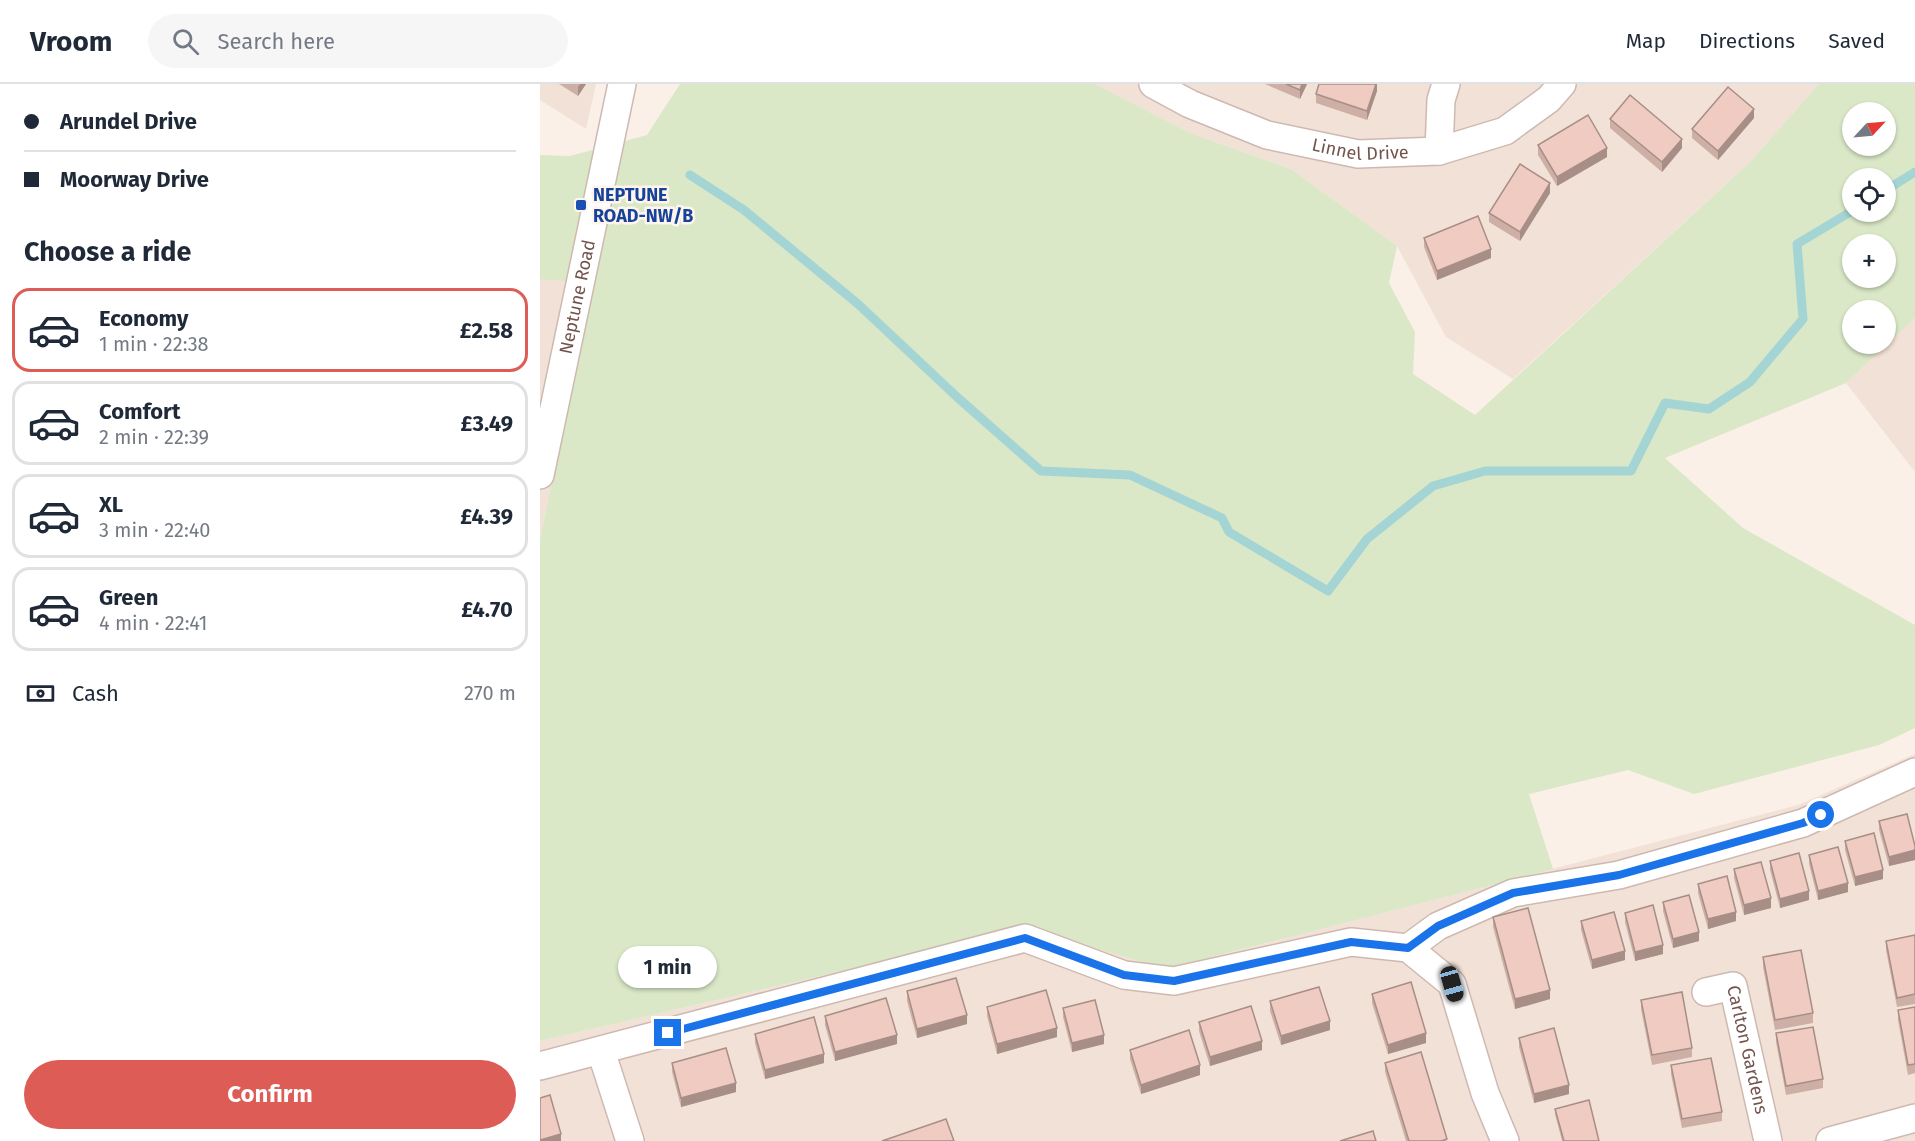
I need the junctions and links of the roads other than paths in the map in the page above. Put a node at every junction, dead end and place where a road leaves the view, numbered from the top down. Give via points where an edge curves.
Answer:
1 (622, 84) edge
2 (1153, 84) edge
3 (1446, 84) edge
4 (1562, 84) edge
5 (1439, 152) junction
6 (540, 475) edge
7 (1915, 772) edge
8 (1408, 948) junction
9 (1706, 992) dead end
10 (601, 1051) junction
11 (540, 1066) edge
12 (1915, 1118) edge
13 (630, 1141) edge
14 (1505, 1141) edge
15 (1768, 1141) edge
16 (1830, 1141) edge

1 - 6 street, Neptune Road
2 - 5 street, Linnel Drive via 1190,104 1267,135 1358,154
3 - 5 street via 1440,100
4 - 5 street, Linnel Drive via 1505,131
7 - 8 street via 1803,823 1619,875 1513,893 1438,926
8 - 10 street via 1351,942 1174,981 1124,975 1025,938
8 - 14 street via 1452,984 1485,1093
9 - 15 street, Carlton Gardens via 1733,986
10 - 11 street
10 - 13 street
12 - 16 street

